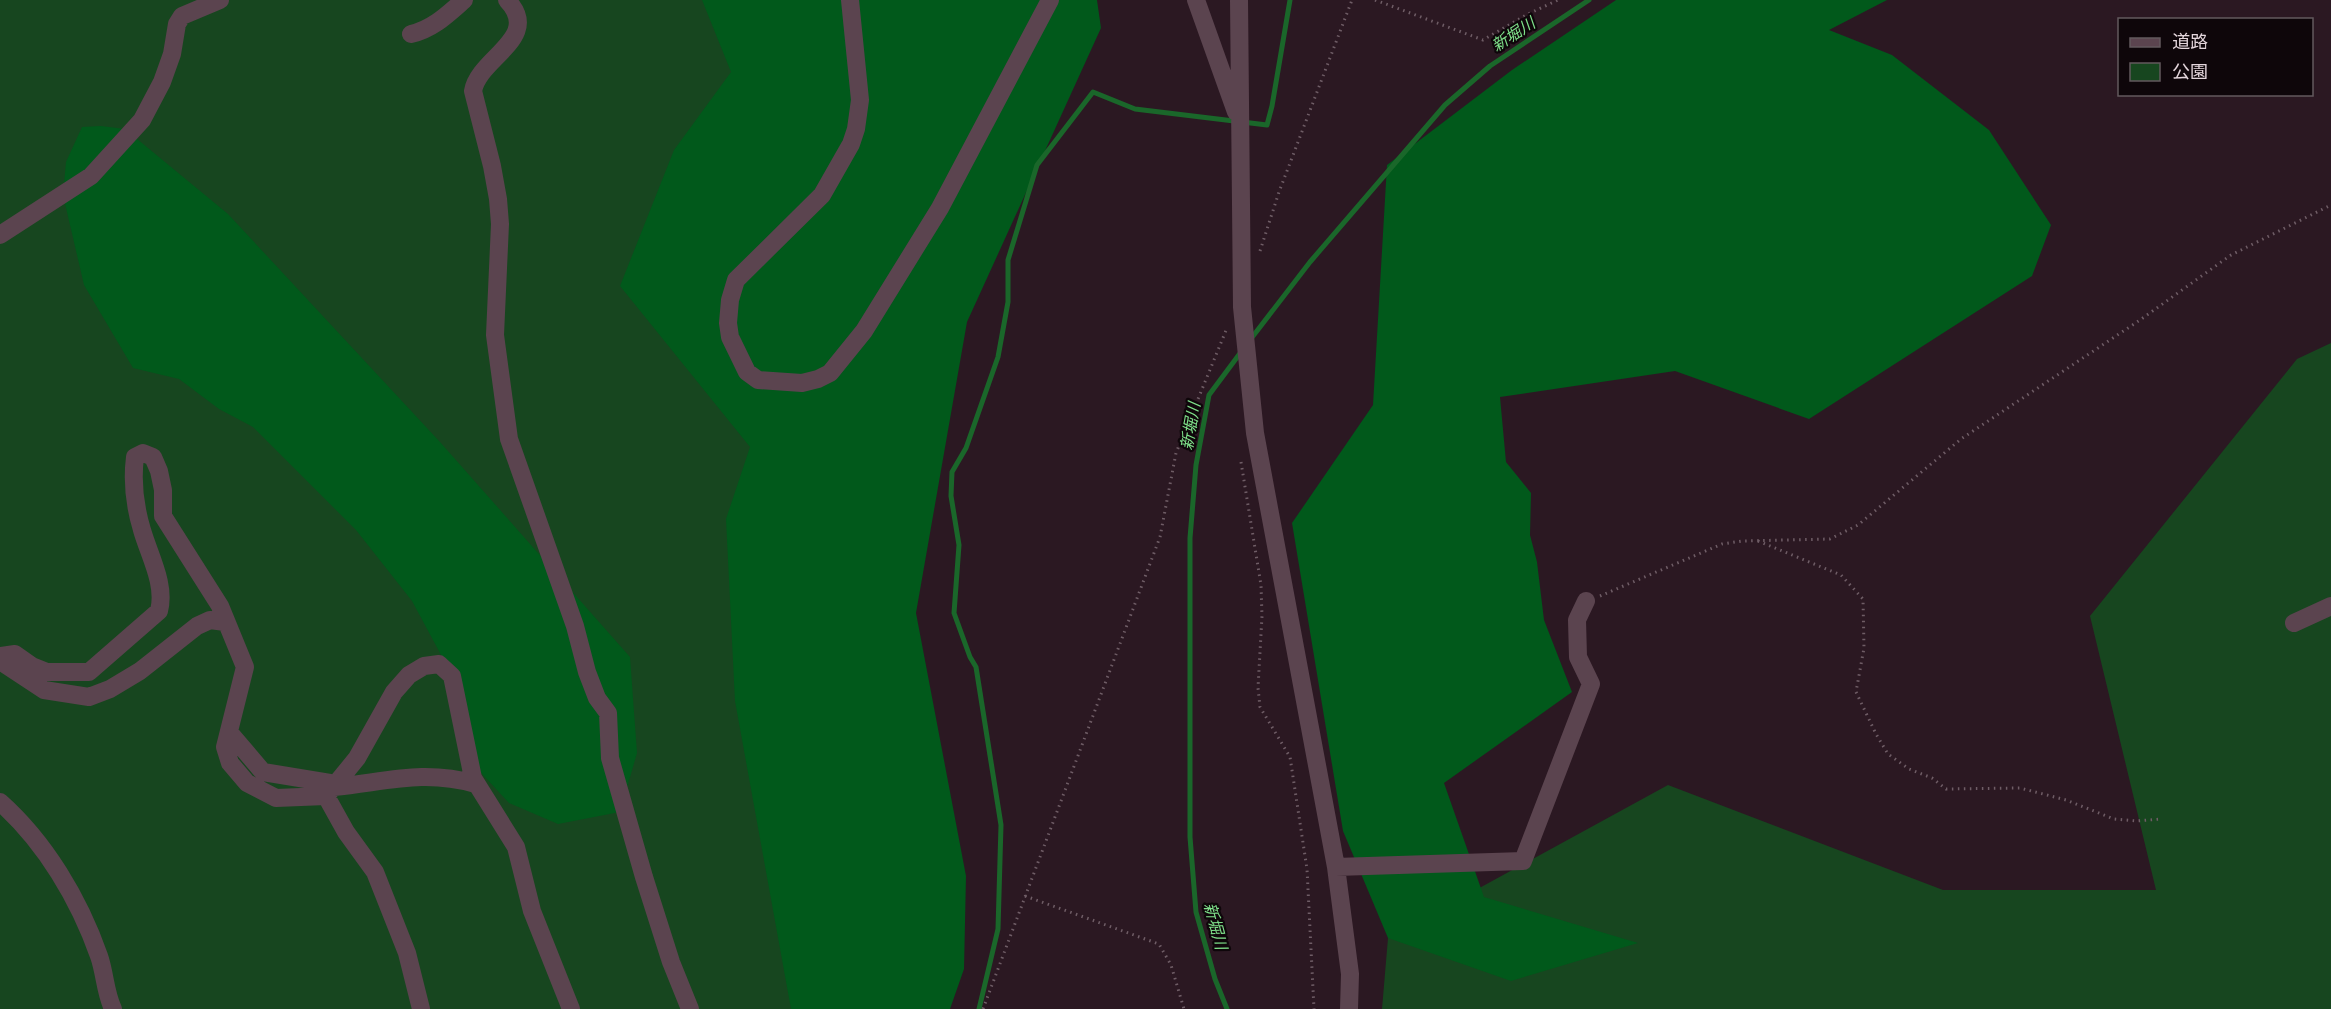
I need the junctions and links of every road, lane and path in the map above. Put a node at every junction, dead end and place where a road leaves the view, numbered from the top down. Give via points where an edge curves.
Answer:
1 (220, 0) edge
2 (465, 0) edge
3 (507, 0) edge
4 (850, 0) edge
5 (1050, 0) edge
6 (1196, 0) edge
7 (1239, 0) edge
8 (1352, 0) edge
9 (1375, 0) edge
10 (1558, 0) edge
11 (411, 34) dead end
12 (1240, 125) junction
13 (2331, 205) edge
14 (0, 235) edge
15 (1259, 255) dead end
16 (1242, 307) junction
17 (1240, 458) dead end
18 (1756, 541) junction
19 (1586, 601) joint
20 (2331, 606) edge
21 (225, 622) junction
22 (2294, 623) dead end
23 (3, 655) edge
24 (476, 784) junction
25 (330, 791) junction
26 (0, 802) edge
27 (2161, 819) dead end
28 (1336, 867) junction
29 (1025, 896) junction
30 (113, 1009) edge
31 (421, 1009) edge
32 (571, 1009) edge
33 (690, 1009) edge
34 (983, 1009) edge
35 (1184, 1009) edge
36 (1314, 1009) edge
37 (1349, 1009) edge

1 - 14 street via 182,16 162,82 142,120 91,176
2 - 11 street via 441,20
3 - 33 street via 518,18 518,28 513,41 478,75 473,91 498,199 495,335 509,440 575,626 587,672 608,713 610,759 650,898
4 - 5 street via 860,100 856,129 822,195 736,280 730,300 730,337 747,372 758,380 802,383 818,379 830,373 864,331 940,208
6 - 12 street
7 - 12 street
8 - 15 path
9 - 10 path via 1483,40
12 - 16 street
13 - 18 path via 2231,255 1961,439 1858,525 1830,539
16 - 28 street via 1255,433
16 - 29 path via 1226,329 1176,453 1160,537
17 - 36 path via 1261,585 1260,707 1290,757 1307,868
18 - 19 path via 1722,544
18 - 27 path via 1841,574 1863,599 1864,648 1856,692 1888,754 1909,769 1932,778 1946,789 2020,788 2066,800 2114,819
19 - 28 street via 1577,620 1578,657 1591,684 1523,861
20 - 22 street
21 - 23 street via 210,620 197,626 140,671 89,697 44,690
21 - 23 street via 220,606 163,516 159,471 153,457 143,453 135,457 132,476 141,528 160,586 159,611 88,672 47,672 15,654
21 - 25 street via 245,667 225,747 230,763 247,783 276,798
24 - 25 street via 451,777 403,777
24 - 25 street via 452,676 439,664 424,666 409,675 394,692 357,758
24 - 32 street via 516,847 532,911
25 - 31 street via 346,832 375,872 407,953
26 - 30 street via 54,865 90,931
28 - 37 street via 1350,974
29 - 34 path
29 - 35 path via 1159,944 1171,965

